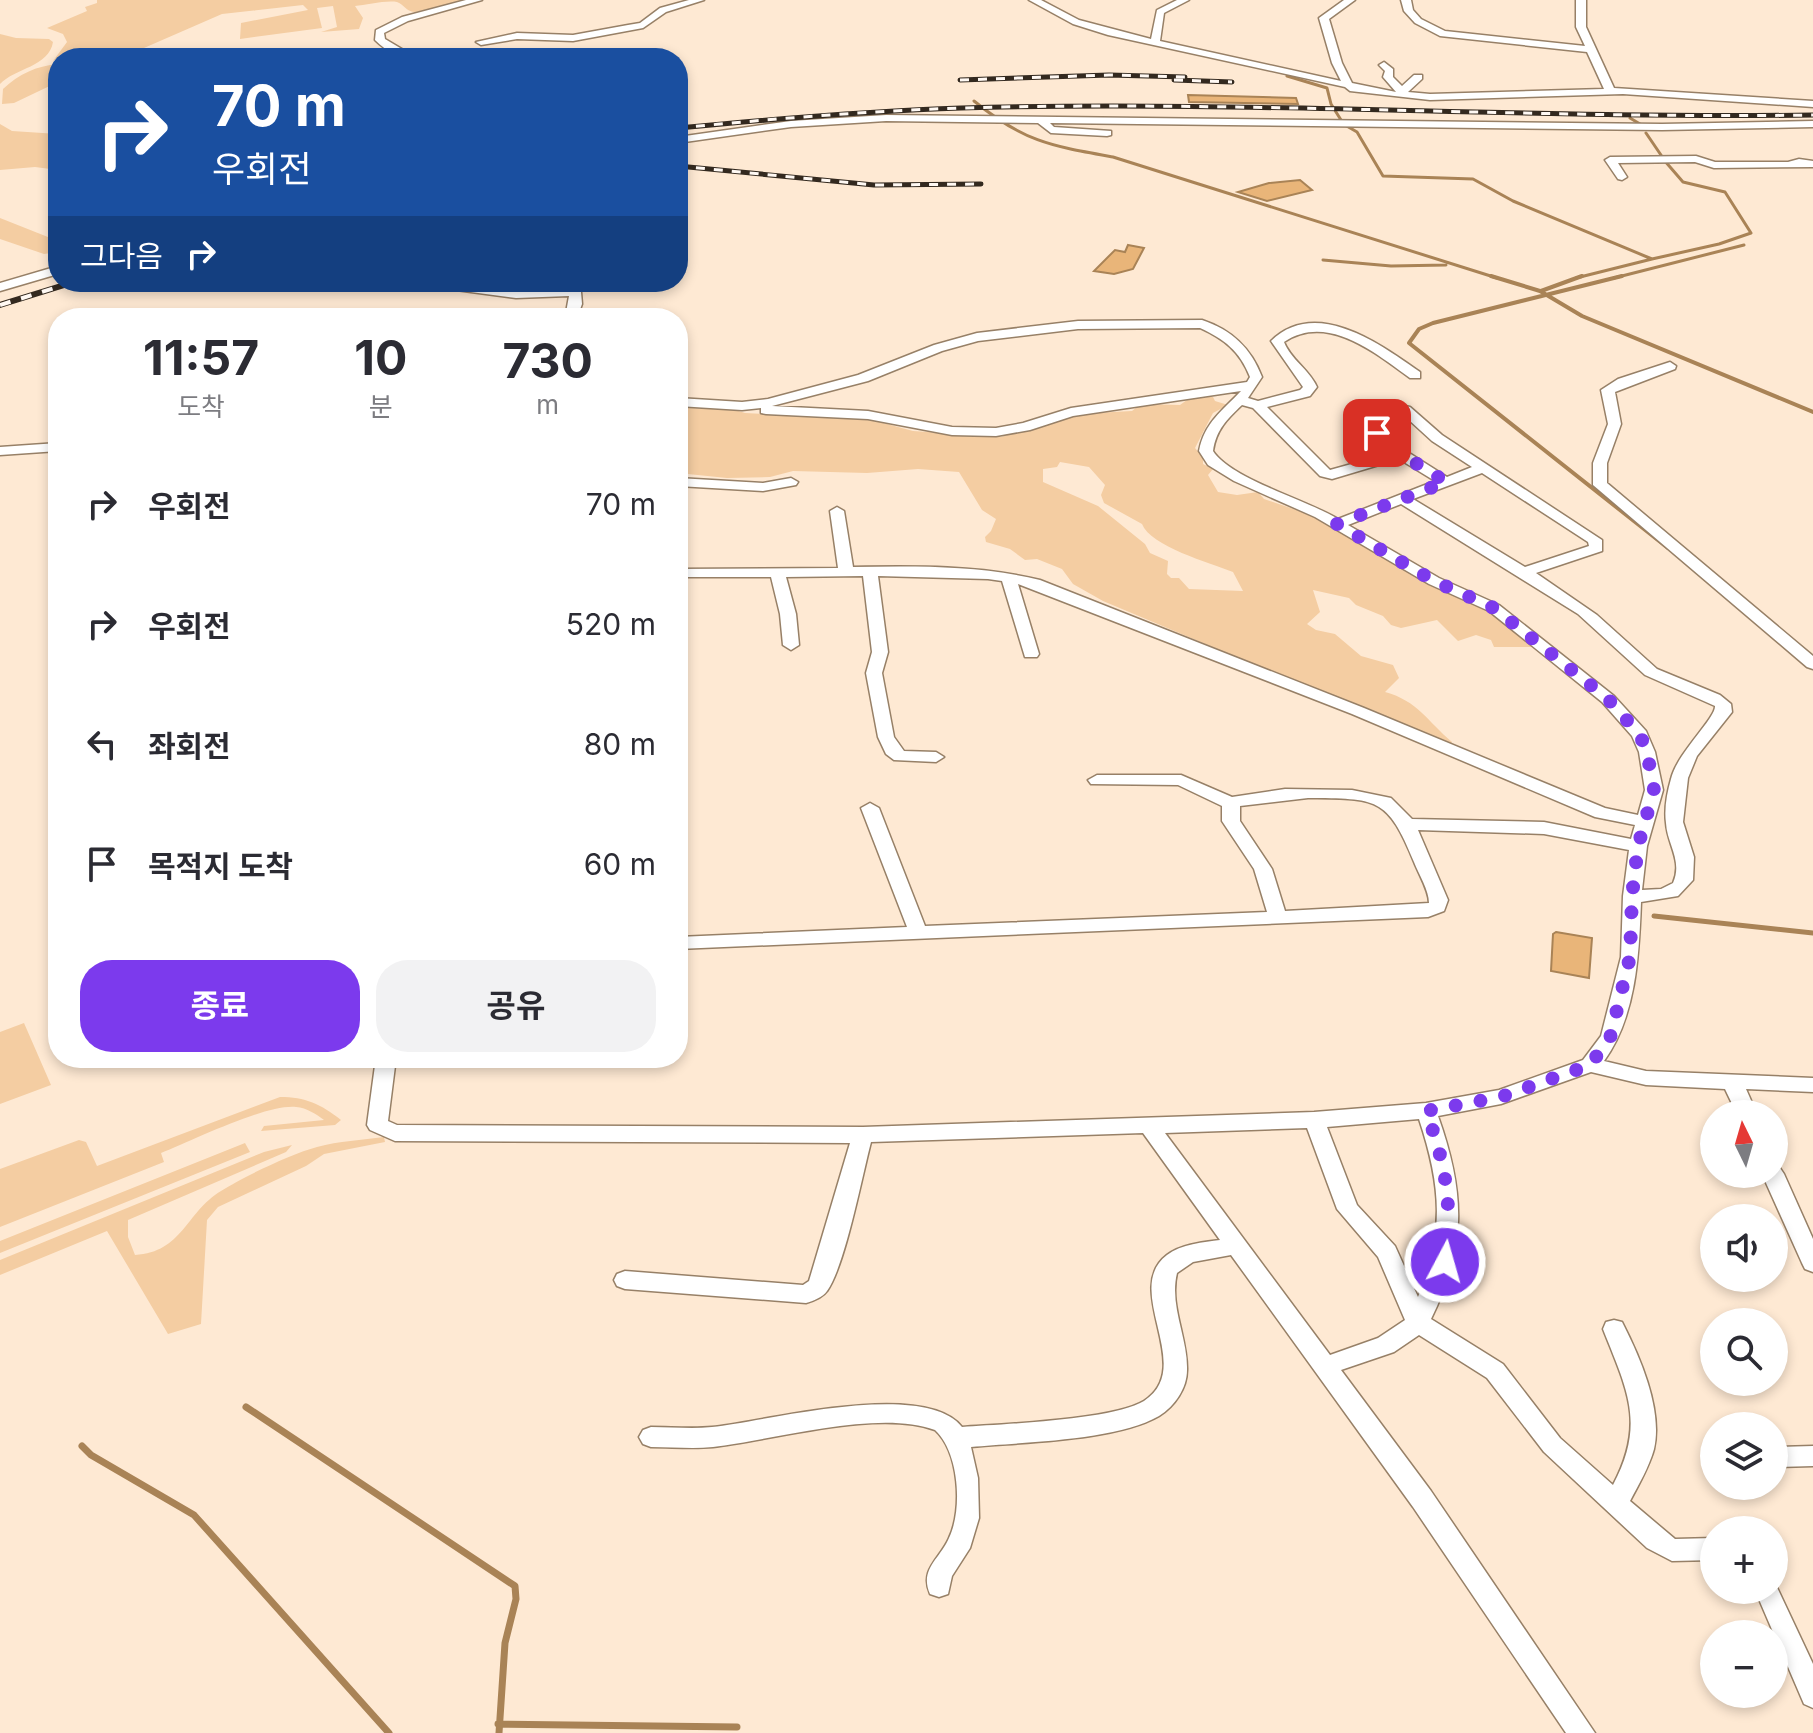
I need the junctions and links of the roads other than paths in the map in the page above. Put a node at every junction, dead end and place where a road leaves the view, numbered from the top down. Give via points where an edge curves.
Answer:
1 (477, 0) edge
2 (699, 0) edge
3 (1034, 0) edge
4 (1184, 0) edge
5 (1350, 0) edge
6 (1406, 0) edge
7 (1581, 0) edge
8 (1155, 41) junction
9 (481, 42) dead end
10 (390, 48) edge
11 (1589, 49) junction
12 (1384, 65) dead end
13 (1418, 77) dead end
14 (1350, 88) junction
15 (1610, 91) junction
16 (1405, 93) junction
17 (1813, 104) edge
18 (1041, 118) junction
19 (1813, 124) edge
20 (1690, 127) junction
21 (1107, 133) dead end
22 (688, 139) edge
23 (1693, 150) junction
24 (1813, 164) edge
25 (1703, 171) dead end
26 (1622, 177) dead end
27 (48, 273) edge
28 (48, 279) edge
29 (0, 290) edge
30 (501, 292) edge
31 (575, 292) edge
32 (1670, 366) dead end
33 (1415, 375) dead end
34 (1253, 385) junction
35 (1240, 400) junction
36 (688, 403) edge
37 (1258, 405) junction
38 (742, 406) junction
39 (1405, 410) dead end
40 (1353, 413) dead end
41 (48, 448) edge
42 (0, 451) edge
43 (1401, 454) junction
44 (1482, 468) junction
45 (791, 482) dead end
46 (1446, 482) junction
47 (688, 483) edge
48 (1401, 498) junction
49 (837, 511) dead end
50 (1337, 524) junction
51 (688, 572) edge
52 (846, 572) junction
53 (870, 572) junction
54 (1524, 572) junction
55 (778, 575) junction
56 (1008, 576) junction
57 (791, 645) dead end
58 (1031, 654) dead end
59 (1813, 664) edge
60 (936, 757) dead end
61 (1097, 780) dead end
62 (1231, 803) junction
63 (870, 808) dead end
64 (1646, 822) junction
65 (1407, 824) junction
66 (1638, 846) junction
67 (1632, 896) junction
68 (1278, 918) junction
69 (918, 931) junction
70 (688, 942) edge
71 (1590, 1065) junction
72 (385, 1068) edge
73 (1733, 1083) junction
74 (1813, 1085) edge
75 (1741, 1100) edge
76 (1426, 1111) junction
77 (1314, 1120) junction
78 (1150, 1127) junction
79 (863, 1135) junction
80 (1779, 1188) edge
81 (1235, 1246) junction
82 (1813, 1263) edge
83 (625, 1280) dead end
84 (1417, 1322) junction
85 (1614, 1329) dead end
86 (1323, 1367) junction
87 (651, 1437) dead end
88 (957, 1438) junction
89 (1813, 1456) edge
90 (1788, 1457) edge
91 (1616, 1504) junction
92 (1700, 1549) edge
93 (939, 1586) dead end
94 (1774, 1604) edge
95 (1813, 1695) edge
96 (1582, 1733) edge

1 - 10 street via 405,19 379,32
2 - 9 street via 628,28 573,38 517,36
3 - 8 street via 1087,26
4 - 8 street via 1160,12
5 - 14 street via 1324,18
6 - 11 street via 1418,21 1443,34
7 - 11 street via 1581,27
8 - 14 street
11 - 15 street
12 - 16 street
13 - 16 street
14 - 16 street
15 - 16 street
15 - 17 street
18 - 20 street
18 - 21 street via 1051,130
18 - 22 street via 832,120
19 - 20 street
20 - 23 street
23 - 24 street via 1714,165
23 - 25 street
23 - 26 street via 1610,160
27 - 29 street
28 - 29 street
30 - 31 street
32 - 59 street via 1608,390 1615,426 1597,477 1600,485
33 - 37 street via 1375,346 1339,331 1302,329 1277,341 1310,387 1305,393
34 - 35 street
34 - 38 street via 1071,412 996,432
34 - 38 street via 1251,364 1237,345 1202,324 1078,325 977,337 863,378
35 - 37 street
35 - 50 street via 1206,437 1213,462
36 - 38 street
37 - 43 street via 1325,473
39 - 44 street
40 - 43 street
41 - 42 street
43 - 46 street
44 - 46 street
44 - 54 street via 1595,540 1597,548
45 - 47 street via 763,487
46 - 48 street
48 - 50 street
48 - 54 street
49 - 52 street
50 - 64 street via 1434,581 1502,613 1621,710 1647,752 1654,790
51 - 55 street
52 - 53 street
52 - 55 street
53 - 56 street via 958,570
53 - 60 street via 880,652 874,673 886,737 900,756
54 - 67 street via 1586,613 1654,675 1723,704 1724,712 1681,773 1674,821 1685,862 1682,883 1655,898
55 - 57 street
56 - 58 street
56 - 64 street via 1161,632 1601,813
61 - 62 street via 1181,780
62 - 65 street via 1245,797 1339,793 1387,802
62 - 68 street via 1231,821 1263,869
63 - 69 street
64 - 66 street
65 - 66 street via 1544,828
65 - 68 street via 1439,900 1437,907
66 - 67 street
67 - 71 street via 1624,989 1610,1038
68 - 69 street
69 - 70 street
71 - 73 street via 1646,1078
71 - 76 street via 1501,1097
72 - 79 street via 377,1125 395,1133
73 - 74 street
73 - 75 street
76 - 77 street
76 - 84 street via 1448,1185 1449,1231 1445,1262
77 - 78 street
77 - 84 street via 1348,1209 1387,1252
78 - 79 street
78 - 81 street
79 - 83 street via 818,1287 806,1294
80 - 82 street
81 - 86 street
81 - 88 street via 1174,1261 1164,1273 1174,1385 1149,1410 1082,1424
84 - 86 street via 1393,1341
84 - 91 street via 1495,1371 1552,1445
85 - 91 street via 1644,1432 1642,1450
86 - 96 street via 1422,1499
87 - 88 street via 710,1437 822,1419 916,1414 942,1422
88 - 93 street via 968,1491 966,1534 939,1573
89 - 90 street
91 - 92 street via 1672,1550
94 - 95 street

